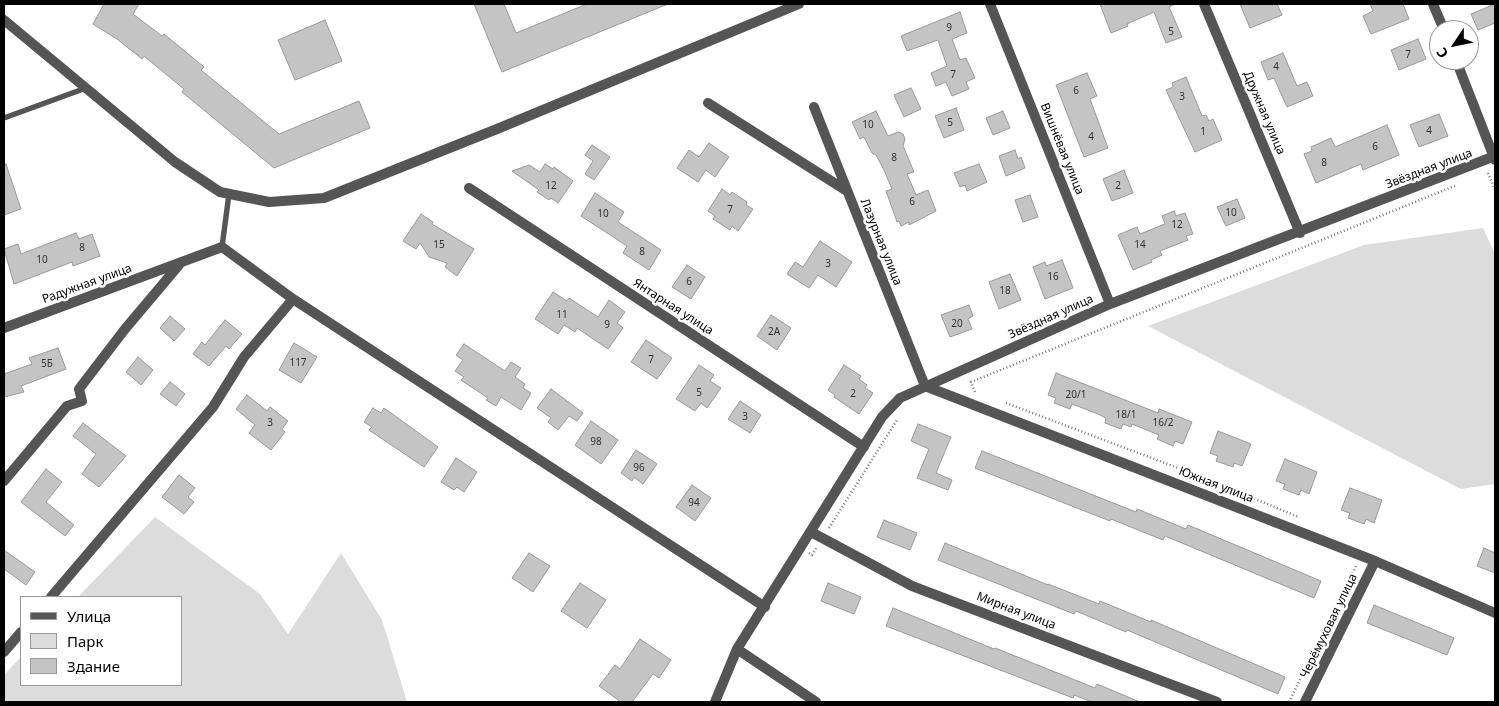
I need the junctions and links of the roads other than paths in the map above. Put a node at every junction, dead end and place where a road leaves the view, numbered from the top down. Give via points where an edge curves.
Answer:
1 (799, 4) edge
2 (990, 4) edge
3 (1204, 4) edge
4 (1433, 4) edge
5 (4, 20) edge
6 (1440, 20) edge
7 (1460, 70) edge
8 (86, 88) junction
9 (708, 103) dead end
10 (814, 107) dead end
11 (4, 118) edge
12 (1495, 158) edge
13 (469, 188) dead end
14 (847, 191) junction
15 (229, 194) junction
16 (1300, 232) junction
17 (222, 247) junction
18 (179, 264) junction
19 (293, 299) junction
20 (1110, 304) junction
21 (4, 328) edge
22 (925, 386) junction
23 (864, 447) junction
24 (4, 481) edge
25 (812, 532) junction
26 (1375, 560) junction
27 (52, 596) edge
28 (766, 607) junction
29 (1495, 614) edge
30 (20, 633) edge
31 (737, 649) junction
32 (4, 652) edge
33 (715, 702) edge
34 (816, 702) edge
35 (1217, 702) edge
36 (1305, 702) edge

1 - 15 street via 324,198 269,202
2 - 20 street, Вишнёвая улица
3 - 16 street, Дружная улица
4 - 6 street
5 - 8 street
7 - 12 street
8 - 11 lane
8 - 15 street via 175,162 220,192
9 - 14 street
10 - 14 street, Лазурная улица
12 - 16 street, Звёздная улица
13 - 23 street, Янтарная улица
14 - 22 street, Лазурная улица
15 - 17 lane
16 - 20 street, Звёздная улица
17 - 18 street, Радужная улица
17 - 19 street
18 - 21 street, Радужная улица
18 - 24 street via 79,389 82,402 67,406
19 - 27 street via 244,358 212,407
19 - 28 street
20 - 22 street, Звёздная улица
22 - 23 street, Звёздная улица via 900,398 882,417
22 - 26 street, Южная улица
23 - 25 street, Звёздная улица
25 - 28 street, Звёздная улица
25 - 35 street, Мирная улица via 912,586
26 - 29 street, Южная улица
26 - 36 street, Черёмуховая улица
28 - 31 street, Звёздная улица
30 - 32 street
31 - 33 street, Звёздная улица
31 - 34 street

